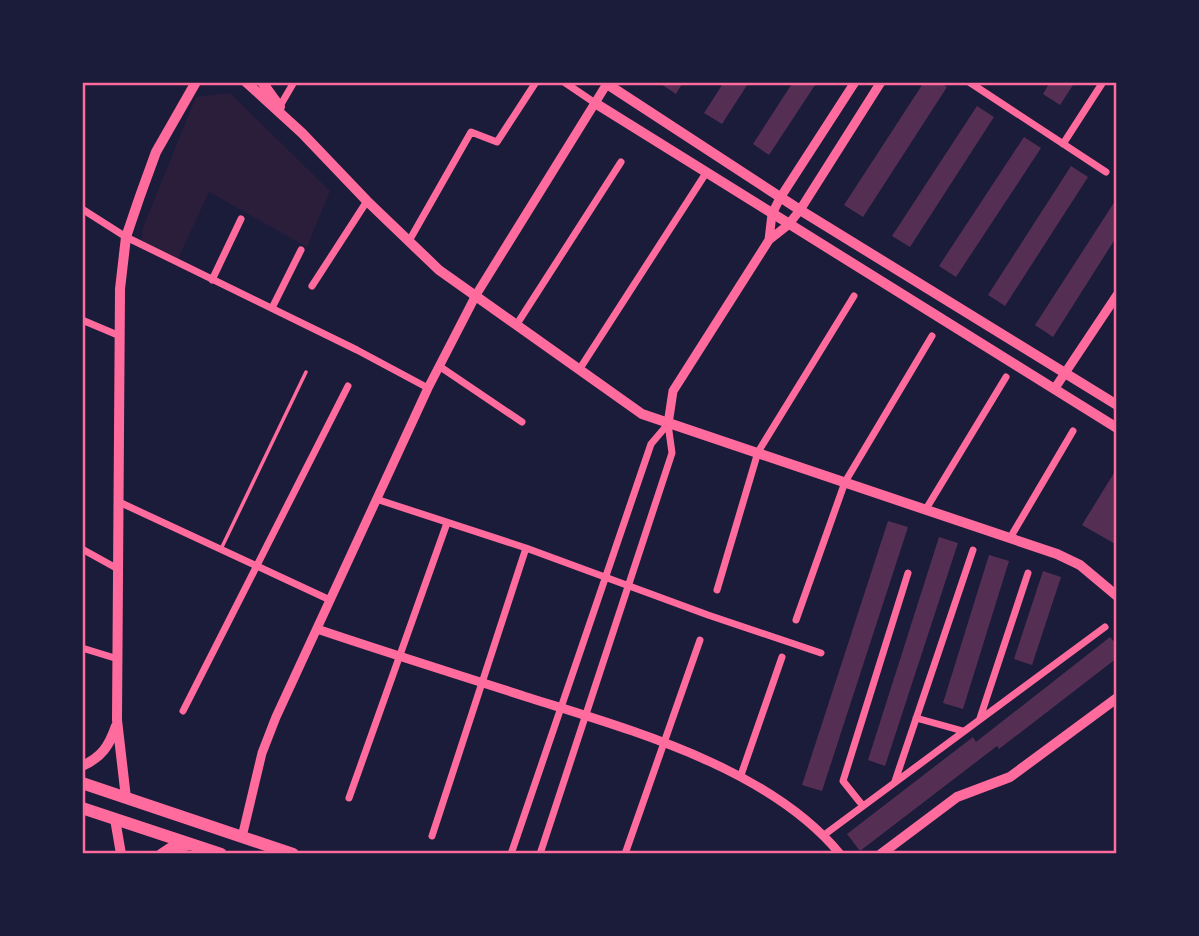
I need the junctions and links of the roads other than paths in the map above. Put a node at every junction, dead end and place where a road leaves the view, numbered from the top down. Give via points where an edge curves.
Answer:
1 (196, 82) edge
2 (246, 82) edge
3 (262, 82) edge
4 (294, 82) edge
5 (536, 82) edge
6 (564, 82) edge
7 (855, 82) edge
8 (881, 82) edge
9 (1102, 82) edge
10 (607, 83) edge
11 (970, 83) edge
12 (595, 103) junction
13 (280, 106) junction
14 (302, 133) junction
15 (1063, 144) junction
16 (621, 162) dead end
17 (706, 173) junction
18 (1106, 173) dead end
19 (780, 198) junction
20 (367, 201) junction
21 (82, 209) edge
22 (800, 210) junction
23 (772, 214) junction
24 (241, 219) dead end
25 (788, 225) junction
26 (126, 237) junction
27 (769, 240) junction
28 (409, 241) junction
29 (301, 250) dead end
30 (212, 279) junction
31 (312, 286) dead end
32 (476, 295) junction
33 (1117, 295) edge
34 (854, 296) dead end
35 (272, 309) junction
36 (82, 320) edge
37 (517, 324) junction
38 (120, 336) junction
39 (932, 336) dead end
40 (439, 366) junction
41 (579, 370) junction
42 (306, 372) dead end
43 (1065, 373) junction
44 (1006, 377) dead end
45 (348, 386) dead end
46 (428, 388) junction
47 (1055, 388) junction
48 (1117, 405) edge
49 (522, 422) dead end
50 (668, 424) junction
51 (1117, 428) edge
52 (1073, 431) dead end
53 (758, 452) junction
54 (845, 481) junction
55 (376, 499) junction
56 (119, 502) junction
57 (926, 509) junction
58 (447, 523) junction
59 (1010, 538) junction
60 (526, 548) junction
61 (82, 549) edge
62 (220, 549) junction
63 (973, 550) dead end
64 (257, 566) junction
65 (118, 569) junction
66 (908, 573) dead end
67 (1028, 573) dead end
68 (607, 577) junction
69 (629, 586) junction
70 (717, 590) dead end
71 (1117, 596) edge
72 (330, 600) junction
73 (796, 620) dead end
74 (1105, 627) dead end
75 (317, 629) junction
76 (700, 640) dead end
77 (86, 650) edge
78 (821, 653) dead end
79 (398, 656) junction
80 (782, 657) dead end
81 (118, 659) junction
82 (483, 683) junction
83 (1117, 698) edge
84 (562, 708) junction
85 (183, 711) dead end
86 (586, 716) junction
87 (916, 718) junction
88 (980, 719) junction
89 (117, 720) junction
90 (963, 732) junction
91 (664, 744) junction
92 (82, 766) edge
93 (741, 775) junction
94 (895, 782) junction
95 (82, 783) edge
96 (126, 798) junction
97 (349, 798) dead end
98 (863, 806) junction
99 (82, 808) edge
100 (116, 819) junction
101 (824, 835) junction
102 (432, 836) dead end
103 (242, 837) junction
104 (194, 845) junction
105 (121, 854) edge
106 (161, 854) edge
107 (220, 854) edge
108 (293, 854) edge
109 (511, 854) edge
110 (540, 854) edge
111 (625, 854) edge
112 (840, 854) edge
113 (881, 854) edge

1 - 26 main road via 156,152
2 - 14 main road
3 - 13 main road
4 - 13 street
5 - 28 street via 497,142 471,132
6 - 12 street
7 - 19 street
8 - 22 street
9 - 15 street
10 - 12 street
10 - 19 main road
11 - 15 street
12 - 17 main road
12 - 32 street
13 - 14 main road
14 - 20 main road
15 - 18 street
16 - 37 street
17 - 23 main road
17 - 41 street
19 - 22 main road
19 - 23 street
20 - 28 main road
20 - 31 street
21 - 26 street
22 - 25 street
22 - 43 main road
23 - 25 main road
23 - 27 street
24 - 30 street
25 - 27 street
25 - 47 main road
26 - 30 street
26 - 38 main road
27 - 50 street via 673,391
28 - 32 main road via 439,270
29 - 35 street
30 - 35 street
32 - 37 main road
32 - 40 street
33 - 43 street
34 - 53 street
35 - 46 street
36 - 38 street
37 - 41 main road
38 - 56 main road
39 - 54 street
40 - 46 street
40 - 49 street
41 - 50 main road via 642,414
42 - 62 lane
43 - 47 street
43 - 48 main road
44 - 57 street
45 - 64 street
46 - 55 street
47 - 51 main road
50 - 53 main road
50 - 68 street via 651,444
50 - 69 street via 672,453
52 - 59 street
53 - 54 main road
53 - 70 street
54 - 57 main road
54 - 73 street
55 - 58 street
55 - 72 street
56 - 62 street
56 - 65 main road
57 - 59 main road
58 - 60 street
58 - 79 street
59 - 71 main road via 1080,565
60 - 68 street
60 - 82 street
61 - 65 street
62 - 64 street
63 - 87 street
64 - 72 street
64 - 85 street
65 - 81 main road
66 - 98 street via 843,781
67 - 88 street
68 - 69 street
68 - 84 street
69 - 78 street
69 - 86 street
72 - 75 street
74 - 88 street
75 - 79 street
75 - 103 street via 262,753
76 - 91 street
77 - 81 street
79 - 82 street
79 - 97 street
80 - 93 street
81 - 89 main road
82 - 84 street
82 - 102 street
83 - 113 main road via 1010,776 957,797
84 - 86 street
84 - 109 street
86 - 91 street
86 - 110 street
87 - 90 street
87 - 94 street
88 - 90 street
89 - 92 main road via 110,744 97,759
89 - 96 main road
90 - 94 street
91 - 93 street
91 - 111 street
93 - 101 street
94 - 98 street
95 - 96 highway
96 - 103 highway
98 - 101 street
99 - 100 highway
100 - 104 highway
100 - 105 main road
101 - 112 street
103 - 108 highway
104 - 106 main road
104 - 107 highway

